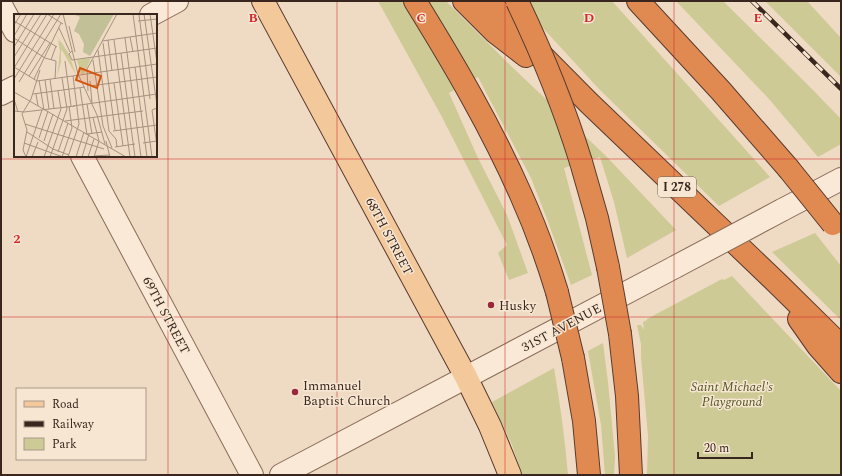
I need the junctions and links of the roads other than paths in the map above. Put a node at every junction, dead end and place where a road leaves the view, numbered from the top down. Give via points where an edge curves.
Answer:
1 (177, 1) edge
2 (263, 1) edge
3 (415, 1) edge
4 (464, 1) edge
5 (488, 1) edge
6 (517, 1) edge
7 (638, 1) edge
8 (1, 5) edge
9 (153, 14) edge
10 (14, 29) edge
11 (14, 88) edge
12 (1, 94) edge
13 (589, 104) junction
14 (83, 157) edge
15 (841, 179) edge
16 (838, 231) edge
17 (764, 271) junction
18 (841, 346) edge
19 (841, 372) edge
20 (466, 377) junction
21 (252, 475) edge
22 (281, 475) edge
23 (510, 475) edge
24 (588, 475) edge
25 (631, 475) edge

1 - 9 street
2 - 20 main road, 68TH STREET
3 - 24 highway, bridge via 493,136 521,195 544,254 557,292 573,358 584,421
4 - 13 highway via 495,32
5 - 13 highway, I 278
6 - 25 highway, bridge via 556,90 581,162 601,234 620,334 627,396
7 - 16 highway, bridge via 726,95
8 - 10 street
11 - 12 street
13 - 17 highway, I 278
14 - 21 street, 69TH STREET
15 - 20 street, 31ST AVENUE, bridge
17 - 18 highway, I 278
17 - 19 highway via 818,346
20 - 22 street, 31ST AVENUE
20 - 23 main road, 68TH STREET

